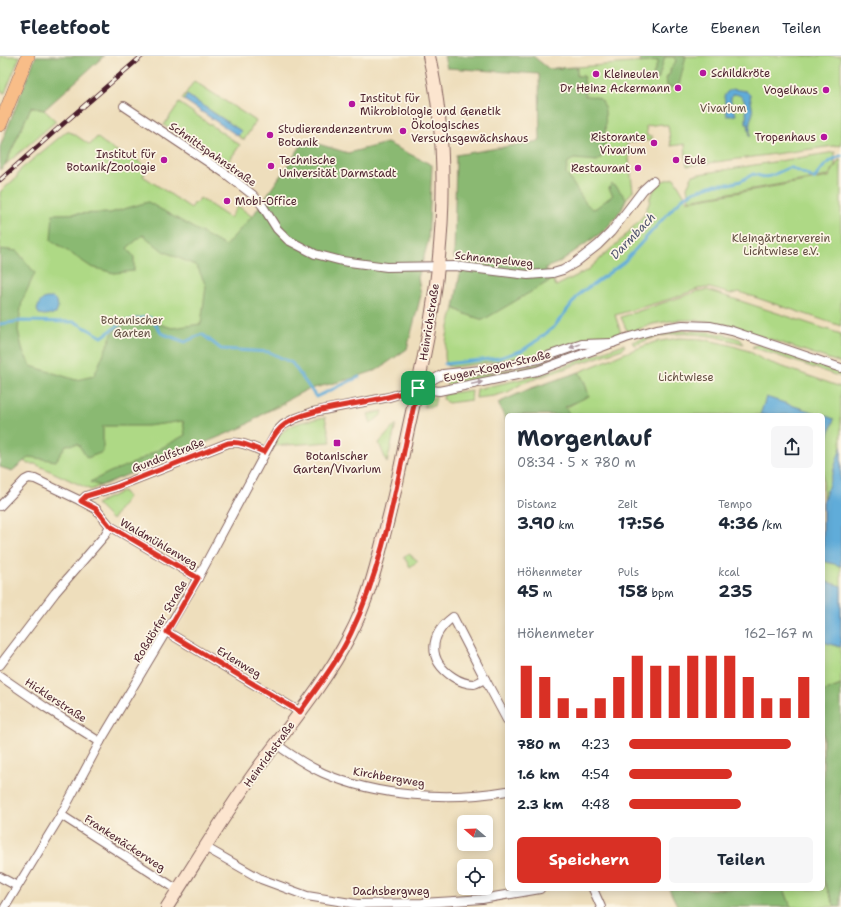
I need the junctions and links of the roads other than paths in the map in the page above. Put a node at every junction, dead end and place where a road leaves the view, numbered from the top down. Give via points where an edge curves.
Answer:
1 (28, 56) edge
2 (429, 56) edge
3 (124, 106) dead end
4 (0, 125) edge
5 (653, 181) dead end
6 (438, 265) junction
7 (613, 343) junction
8 (841, 368) edge
9 (418, 388) junction
10 (264, 452) junction
11 (81, 501) junction
12 (0, 506) edge
13 (110, 526) junction
14 (198, 578) junction
15 (167, 632) junction
16 (0, 665) edge
17 (0, 676) edge
18 (485, 679) junction
19 (300, 712) junction
20 (505, 716) edge
21 (100, 742) junction
22 (276, 744) junction
23 (505, 791) edge
24 (61, 814) junction
25 (205, 847) junction
26 (0, 876) edge
27 (17, 886) junction
28 (178, 890) junction
29 (528, 891) edge
30 (595, 891) edge
31 (422, 905) edge
32 (5, 907) edge
33 (167, 907) edge
34 (601, 907) edge

1 - 4 main road
2 - 6 main road, Heinrichstraße via 442,149
3 - 6 street, Schnittspahnstraße via 226,174 262,204 283,236 315,254 379,266
5 - 6 street, Schnampelweg via 598,245 562,270 528,275
6 - 9 main road, Heinrichstraße
7 - 8 street, Eugen-Kogon-Straße via 657,329 683,325 710,326
9 -> 7 street, Eugen-Kogon-Straße via 439,391 537,371
7 -> 9 street, Eugen-Kogon-Straße via 582,344 540,359 490,369 443,374
9 - 10 street, Roßdörfer Straße via 389,397 313,412 294,419 277,431
9 - 19 main road, Heinrichstraße via 395,494 365,601 351,634 334,664
10 - 11 street, Gundolfstraße via 245,444 228,443 116,487 86,496
10 - 14 street, Roßdörfer Straße
11 - 12 street, Waldmühlenweg via 30,478
11 - 13 street, Waldmühlenweg via 96,509
13 - 14 street, Waldmühlenweg
13 - 16 street
14 - 15 street, Roßdörfer Straße
15 - 19 street, Erlenweg
15 - 21 street, Roßdörfer Straße
17 - 21 street, Hicklerstraße
18 - 18 street via 473,656 452,616 442,625 435,640 435,658 444,671 459,681 474,684
18 - 20 street
19 - 22 main road, Heinrichstraße
21 - 24 street, Roßdörfer Straße
22 - 23 street, Kirchbergweg via 323,773 373,788 434,796 469,796
22 - 25 main road, Heinrichstraße
24 - 27 street, Roßdörfer Straße
24 - 28 street, Frankenäckerweg
25 - 28 main road, Heinrichstraße
25 - 31 street, Dachsbergweg via 261,879 307,896 357,904
26 - 27 street
27 - 32 street, Roßdörfer Straße
28 - 33 main road, Heinrichstraße
29 - 31 street, Dachsbergweg
30 - 34 street

